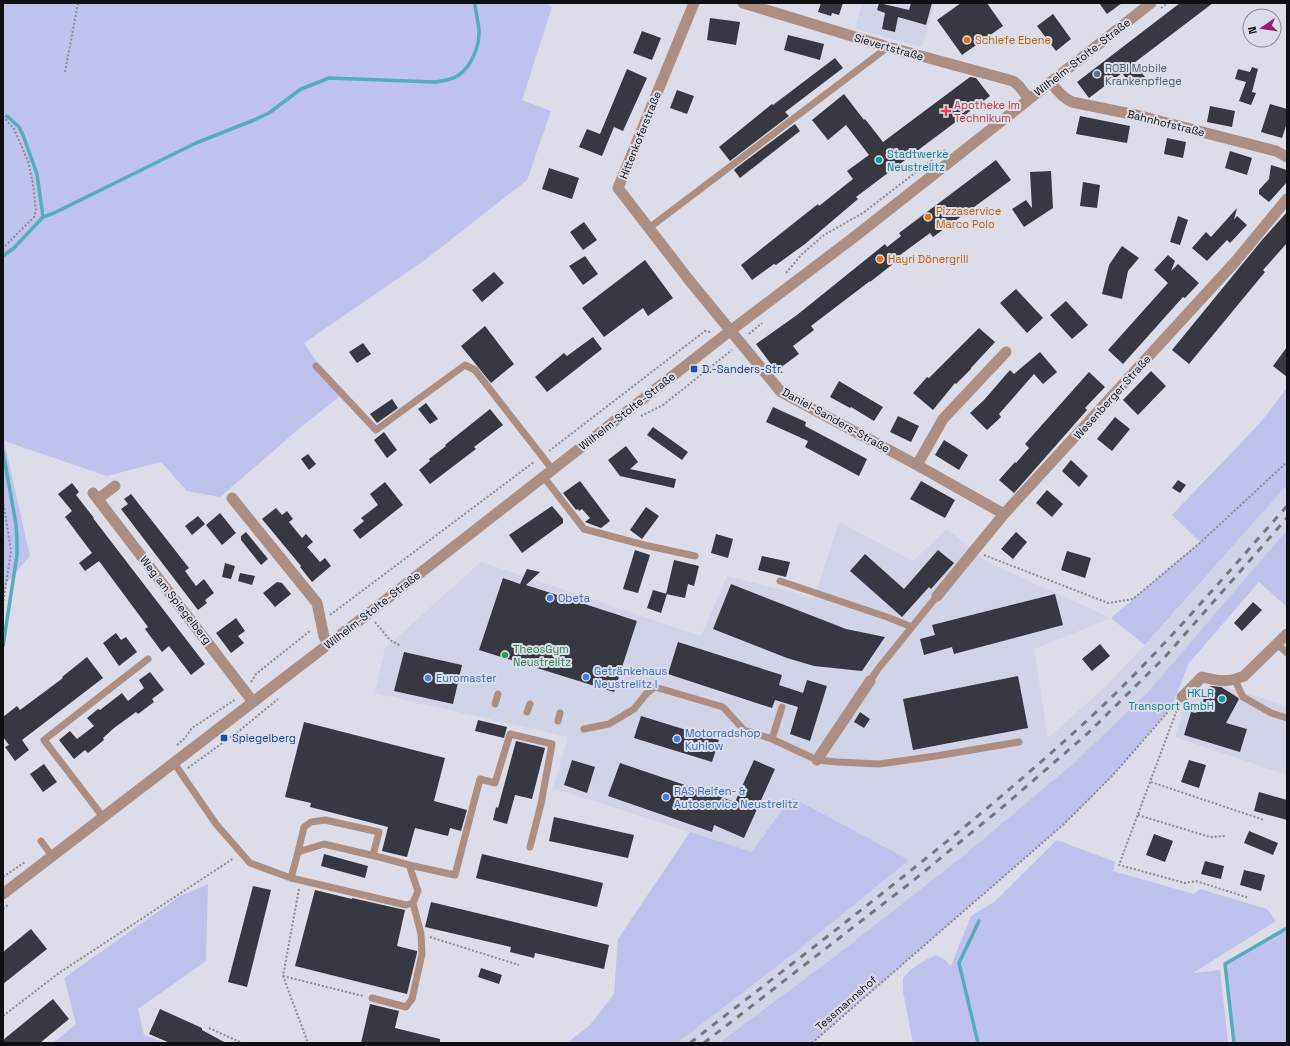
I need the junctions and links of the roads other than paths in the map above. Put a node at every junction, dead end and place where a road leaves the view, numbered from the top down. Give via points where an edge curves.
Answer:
1 (694, 3) edge
2 (743, 3) edge
3 (1151, 3) edge
4 (888, 47) junction
5 (1051, 82) junction
6 (1029, 99) junction
7 (1287, 157) edge
8 (1287, 199) edge
9 (649, 228) junction
10 (728, 328) junction
11 (1006, 352) dead end
12 (316, 366) dead end
13 (917, 465) junction
14 (552, 469) junction
15 (543, 476) junction
16 (115, 486) dead end
17 (232, 498) dead end
18 (1004, 514) junction
19 (695, 556) dead end
20 (780, 581) dead end
21 (937, 596) joint
22 (912, 627) junction
23 (1287, 634) edge
24 (329, 643) junction
25 (1277, 644) junction
26 (1287, 653) edge
27 (148, 659) dead end
28 (1235, 680) junction
29 (870, 682) joint
30 (498, 694) dead end
31 (1182, 697) road end
32 (253, 702) junction
33 (495, 704) dead end
34 (530, 704) dead end
35 (782, 707) dead end
36 (527, 712) dead end
37 (560, 713) dead end
38 (1287, 718) edge
39 (558, 721) dead end
40 (584, 729) dead end
41 (772, 739) junction
42 (1019, 742) dead end
43 (817, 760) junction
44 (174, 763) junction
45 (103, 817) junction
46 (41, 841) dead end
47 (530, 847) dead end
48 (298, 852) junction
49 (373, 855) junction
50 (52, 856) junction
51 (409, 866) junction
52 (291, 878) junction
53 (3, 894) edge
54 (413, 903) junction
55 (372, 998) road end

1 - 9 street, Hittenkoferstraße via 618,188
2 - 4 street, Sievertstraße
3 - 5 street, Wilhelm-Stolte-Straße
4 - 6 street, Sievertstraße via 1013,81
4 - 9 lane
5 - 6 street, Wilhelm-Stolte-Straße
5 - 7 street, Bahnhofstraße via 1072,102 1276,151
6 - 10 street, Wilhelm-Stolte-Straße via 853,238
8 - 18 street, Wesenberger Straße via 1235,262
9 - 10 street, Hittenkoferstraße
10 - 13 street, Daniel-Sanders-Straße via 781,392
10 - 14 street, Wilhelm-Stolte-Straße
11 - 13 street via 943,419
12 - 14 lane via 376,430 465,365 475,370
13 - 18 street, Daniel-Sanders-Straße
14 - 15 street, Wilhelm-Stolte-Straße
15 - 19 lane via 584,529
15 - 24 street, Wilhelm-Stolte-Straße
16 - 32 street, Weg am Spiegelberg via 95,496
17 - 24 street via 317,603 324,637
18 - 21 street, Wesenberger Straße
20 - 22 lane
21 - 22 lane
22 - 29 lane via 878,668
23 - 25 street
24 - 32 street, Wilhelm-Stolte-Straße
25 - 26 lane
25 - 28 street via 1244,676
27 - 45 lane via 44,740
28 - 31 street via 1202,677
28 - 38 lane via 1243,697 1271,713
29 - 43 street
30 - 33 lane
32 - 44 street, Wilhelm-Stolte-Straße
34 - 36 lane
35 - 41 lane
37 - 39 lane
40 - 41 lane via 609,724 634,709 655,687 723,707 744,730
41 - 43 lane
42 - 43 lane via 879,764
44 - 45 street, Wilhelm-Stolte-Straße
44 - 52 lane via 216,824 250,863
45 - 50 street, Wilhelm-Stolte-Straße
46 - 50 lane
47 - 51 lane via 552,744 510,734 495,783 480,779 455,875
48 - 49 lane via 324,844
48 - 49 lane via 304,827 311,822 325,820 379,832
48 - 52 lane
49 - 51 lane
50 - 53 street, Wilhelm-Stolte-Straße
51 - 54 lane via 418,891
52 - 54 lane via 406,905
54 - 55 lane via 421,934 422,954 412,999 406,1008

